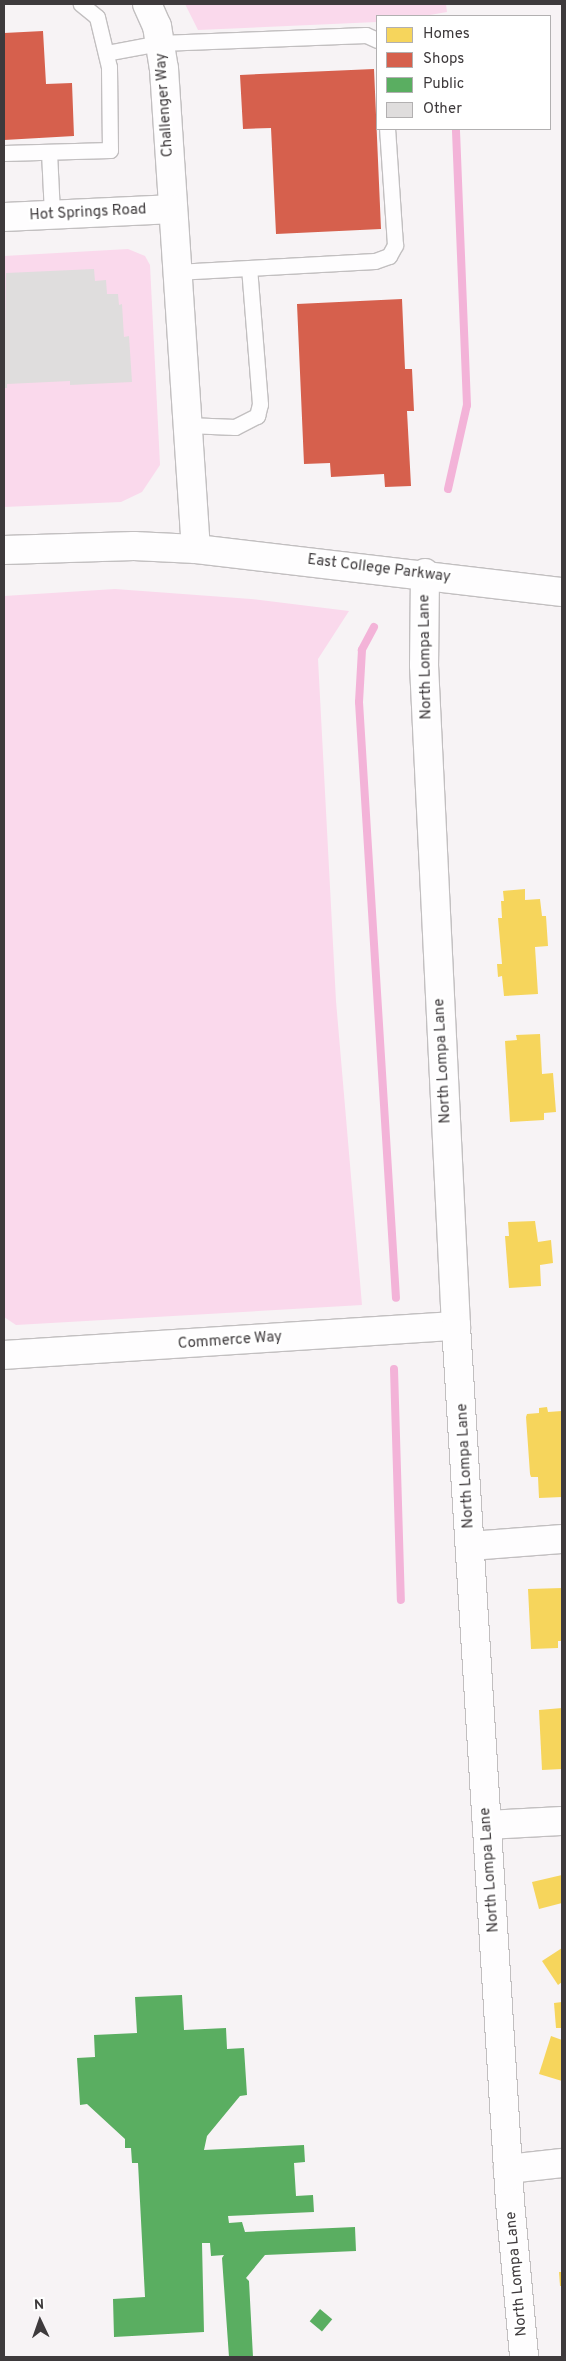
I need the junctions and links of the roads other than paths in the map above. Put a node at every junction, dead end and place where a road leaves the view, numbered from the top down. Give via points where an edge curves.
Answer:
1 (80, 4) edge
2 (147, 4) edge
3 (376, 40) edge
4 (160, 43) junction
5 (106, 53) junction
6 (387, 130) edge
7 (49, 152) junction
8 (4, 153) edge
9 (172, 209) junction
10 (52, 214) junction
11 (4, 217) edge
12 (249, 268) junction
13 (176, 272) junction
14 (187, 425) junction
15 (196, 549) junction
16 (4, 550) edge
17 (425, 574) junction
18 (562, 592) edge
19 (456, 1326) junction
20 (4, 1355) edge
21 (562, 1539) edge
22 (471, 1546) junction
23 (562, 1821) edge
24 (487, 1825) junction
25 (562, 2163) edge
26 (508, 2169) junction
27 (524, 2357) edge

1 - 5 lane via 97,17
2 - 4 street, Challenger Way
3 - 4 lane via 366,35
4 - 5 lane
4 - 9 street, Challenger Way
5 - 7 lane via 110,150
6 - 12 lane via 395,244 389,256 375,261
7 - 8 lane
7 - 10 lane
9 - 10 street, Hot Springs Road
9 - 13 street
10 - 11 street, Hot Springs Road
12 - 13 lane
12 - 14 lane via 260,404 257,416 235,426
13 - 14 street
14 - 15 street
15 - 16 street, East College Parkway via 134,546
15 - 17 street, East College Parkway
17 - 18 street, East College Parkway
17 - 19 street, North Lompa Lane via 424,665
19 - 20 street, Commerce Way
19 - 22 street, North Lompa Lane
21 - 22 street
22 - 24 street, North Lompa Lane
23 - 24 street
24 - 26 street, North Lompa Lane
25 - 26 street
26 - 27 street, North Lompa Lane

